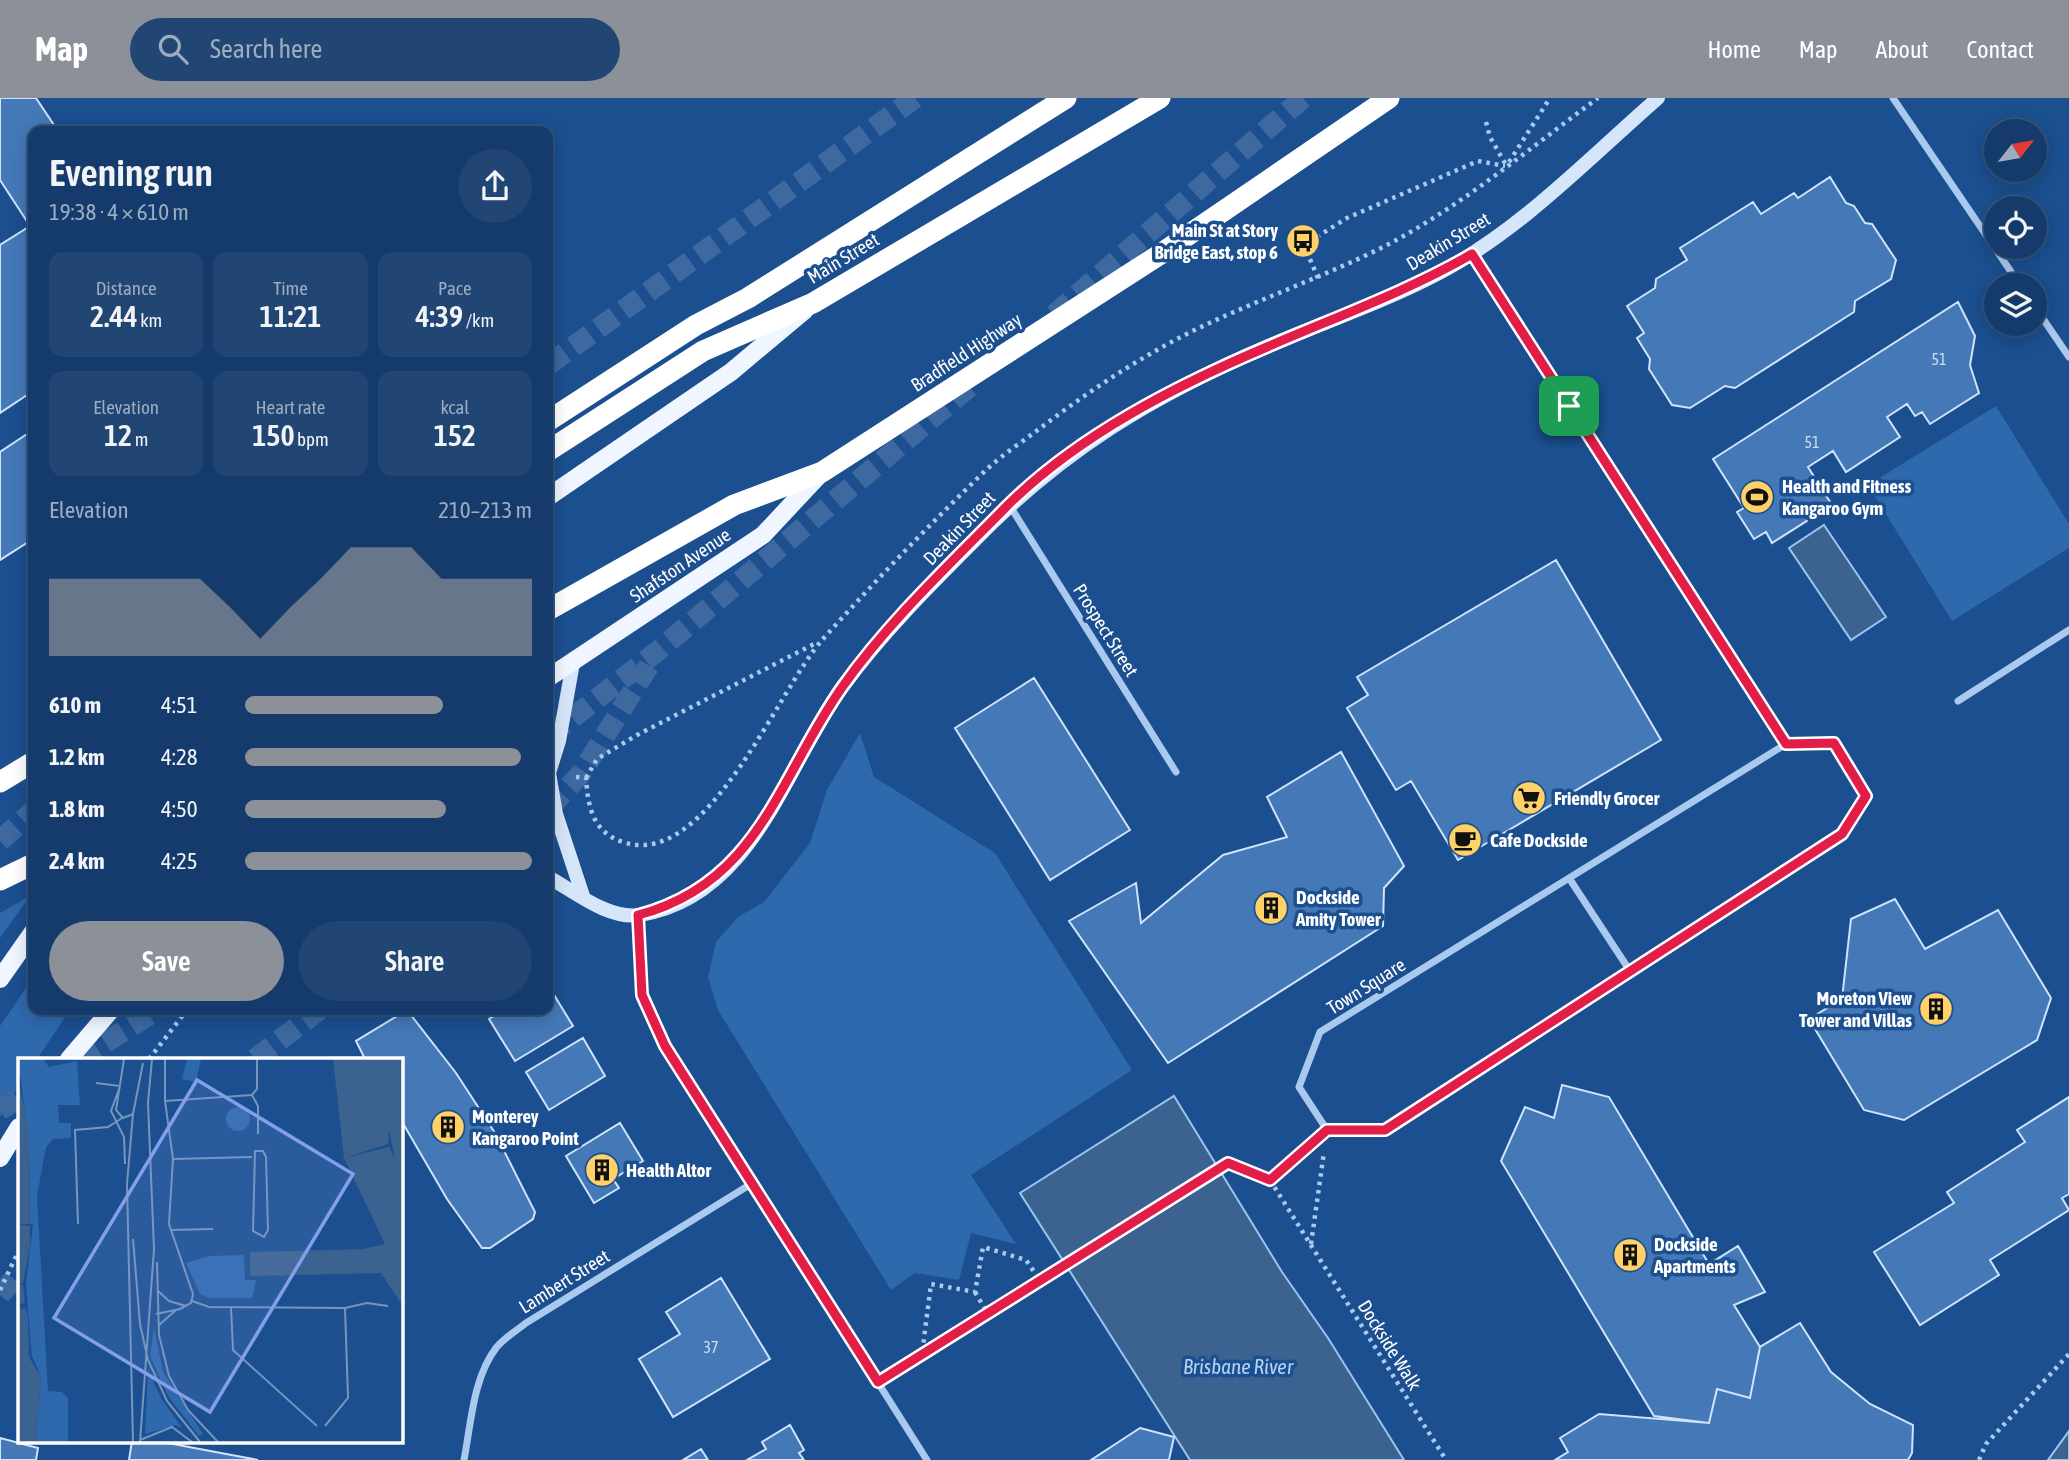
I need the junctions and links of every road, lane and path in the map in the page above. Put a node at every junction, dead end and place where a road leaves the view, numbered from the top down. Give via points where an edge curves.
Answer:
1 (1066, 98) edge
2 (1160, 98) edge
3 (1389, 98) edge
4 (1550, 98) edge
5 (1598, 98) edge
6 (1658, 98) edge
7 (1893, 98) edge
8 (1486, 122) dead end
9 (1506, 166) junction
10 (1472, 254) junction
11 (2012, 273) edge
12 (1318, 278) junction
13 (1288, 291) dead end
14 (813, 303) junction
15 (2047, 325) edge
16 (2069, 357) edge
17 (553, 418) edge
18 (553, 448) edge
19 (822, 472) junction
20 (553, 494) edge
21 (1009, 505) junction
22 (553, 607) edge
23 (2069, 630) edge
24 (821, 641) dead end
25 (573, 663) junction
26 (553, 675) edge
27 (1958, 701) dead end
28 (1786, 744) junction
29 (553, 756) edge
30 (28, 765) edge
31 (1177, 772) dead end
32 (586, 778) dead end
33 (0, 782) edge
34 (553, 797) edge
35 (28, 866) edge
36 (1569, 878) junction
37 (0, 880) edge
38 (553, 880) edge
39 (583, 896) junction
40 (638, 915) junction
41 (28, 939) edge
42 (1630, 971) junction
43 (0, 979) edge
44 (107, 1015) edge
45 (183, 1015) edge
46 (70, 1058) edge
47 (150, 1058) edge
48 (18, 1129) edge
49 (1327, 1130) junction
50 (0, 1158) edge
51 (1270, 1180) junction
52 (751, 1184) junction
53 (1311, 1245) junction
54 (18, 1252) edge
55 (1041, 1282) junction
56 (0, 1290) edge
57 (975, 1292) junction
58 (988, 1314) junction
59 (922, 1354) junction
60 (2069, 1354) edge
61 (878, 1382) junction
62 (464, 1460) edge
63 (927, 1460) edge
64 (1446, 1460) edge
65 (1979, 1460) edge

1 - 17 highway, Main Street
2 - 14 highway, Main Street
3 - 19 highway, Bradfield Highway via 1159,255
4 - 9 path
5 - 9 path
6 - 10 street, Deakin Street
7 - 11 street
8 - 9 path
9 - 12 path via 1392,242
9 - 12 path via 1478,161 1347,218 1304,245
10 - 21 street, Deakin Street via 1438,274 1265,348 1138,410 1073,452
10 - 28 street
12 - 13 path
14 - 18 highway, Main Street via 702,351
14 - 20 main road via 732,372
15 - 16 street
19 - 22 highway, Bradfield Highway via 734,505
19 - 25 main road, Shafston Avenue via 763,534
21 - 31 street, Prospect Street
21 - 40 street, Deakin Street via 940,575 845,684 814,729 768,816 742,851 688,897
23 - 27 street
24 - 32 path via 637,735 597,759
25 - 26 main road, Shafston Avenue
25 - 29 street
28 - 36 street, Town Square
28 - 42 street via 1834,743 1866,796 1842,834
30 - 33 highway
34 - 39 street
35 - 37 highway
36 - 42 street
36 - 49 street, Town Square via 1320,1032 1299,1087
38 - 39 street, Deakin Street
39 - 40 street, Deakin Street via 609,911
40 - 52 street via 641,983 650,1017
41 - 43 main road
42 - 49 street via 1385,1130
44 - 46 main road
45 - 47 path
48 - 50 main road
49 - 51 path
49 - 53 path
51 - 53 path, Dockside Walk
51 - 55 path via 1228,1163
52 - 61 street
52 - 62 street, Lambert Street via 526,1323 497,1347 478,1392
53 - 64 path, Dockside Walk
54 - 56 path
55 - 57 path via 1026,1260 983,1247
55 - 58 path
57 - 58 path
57 - 59 path via 931,1284
58 - 59 path
59 - 61 path
60 - 65 path via 1986,1444
61 - 63 street

